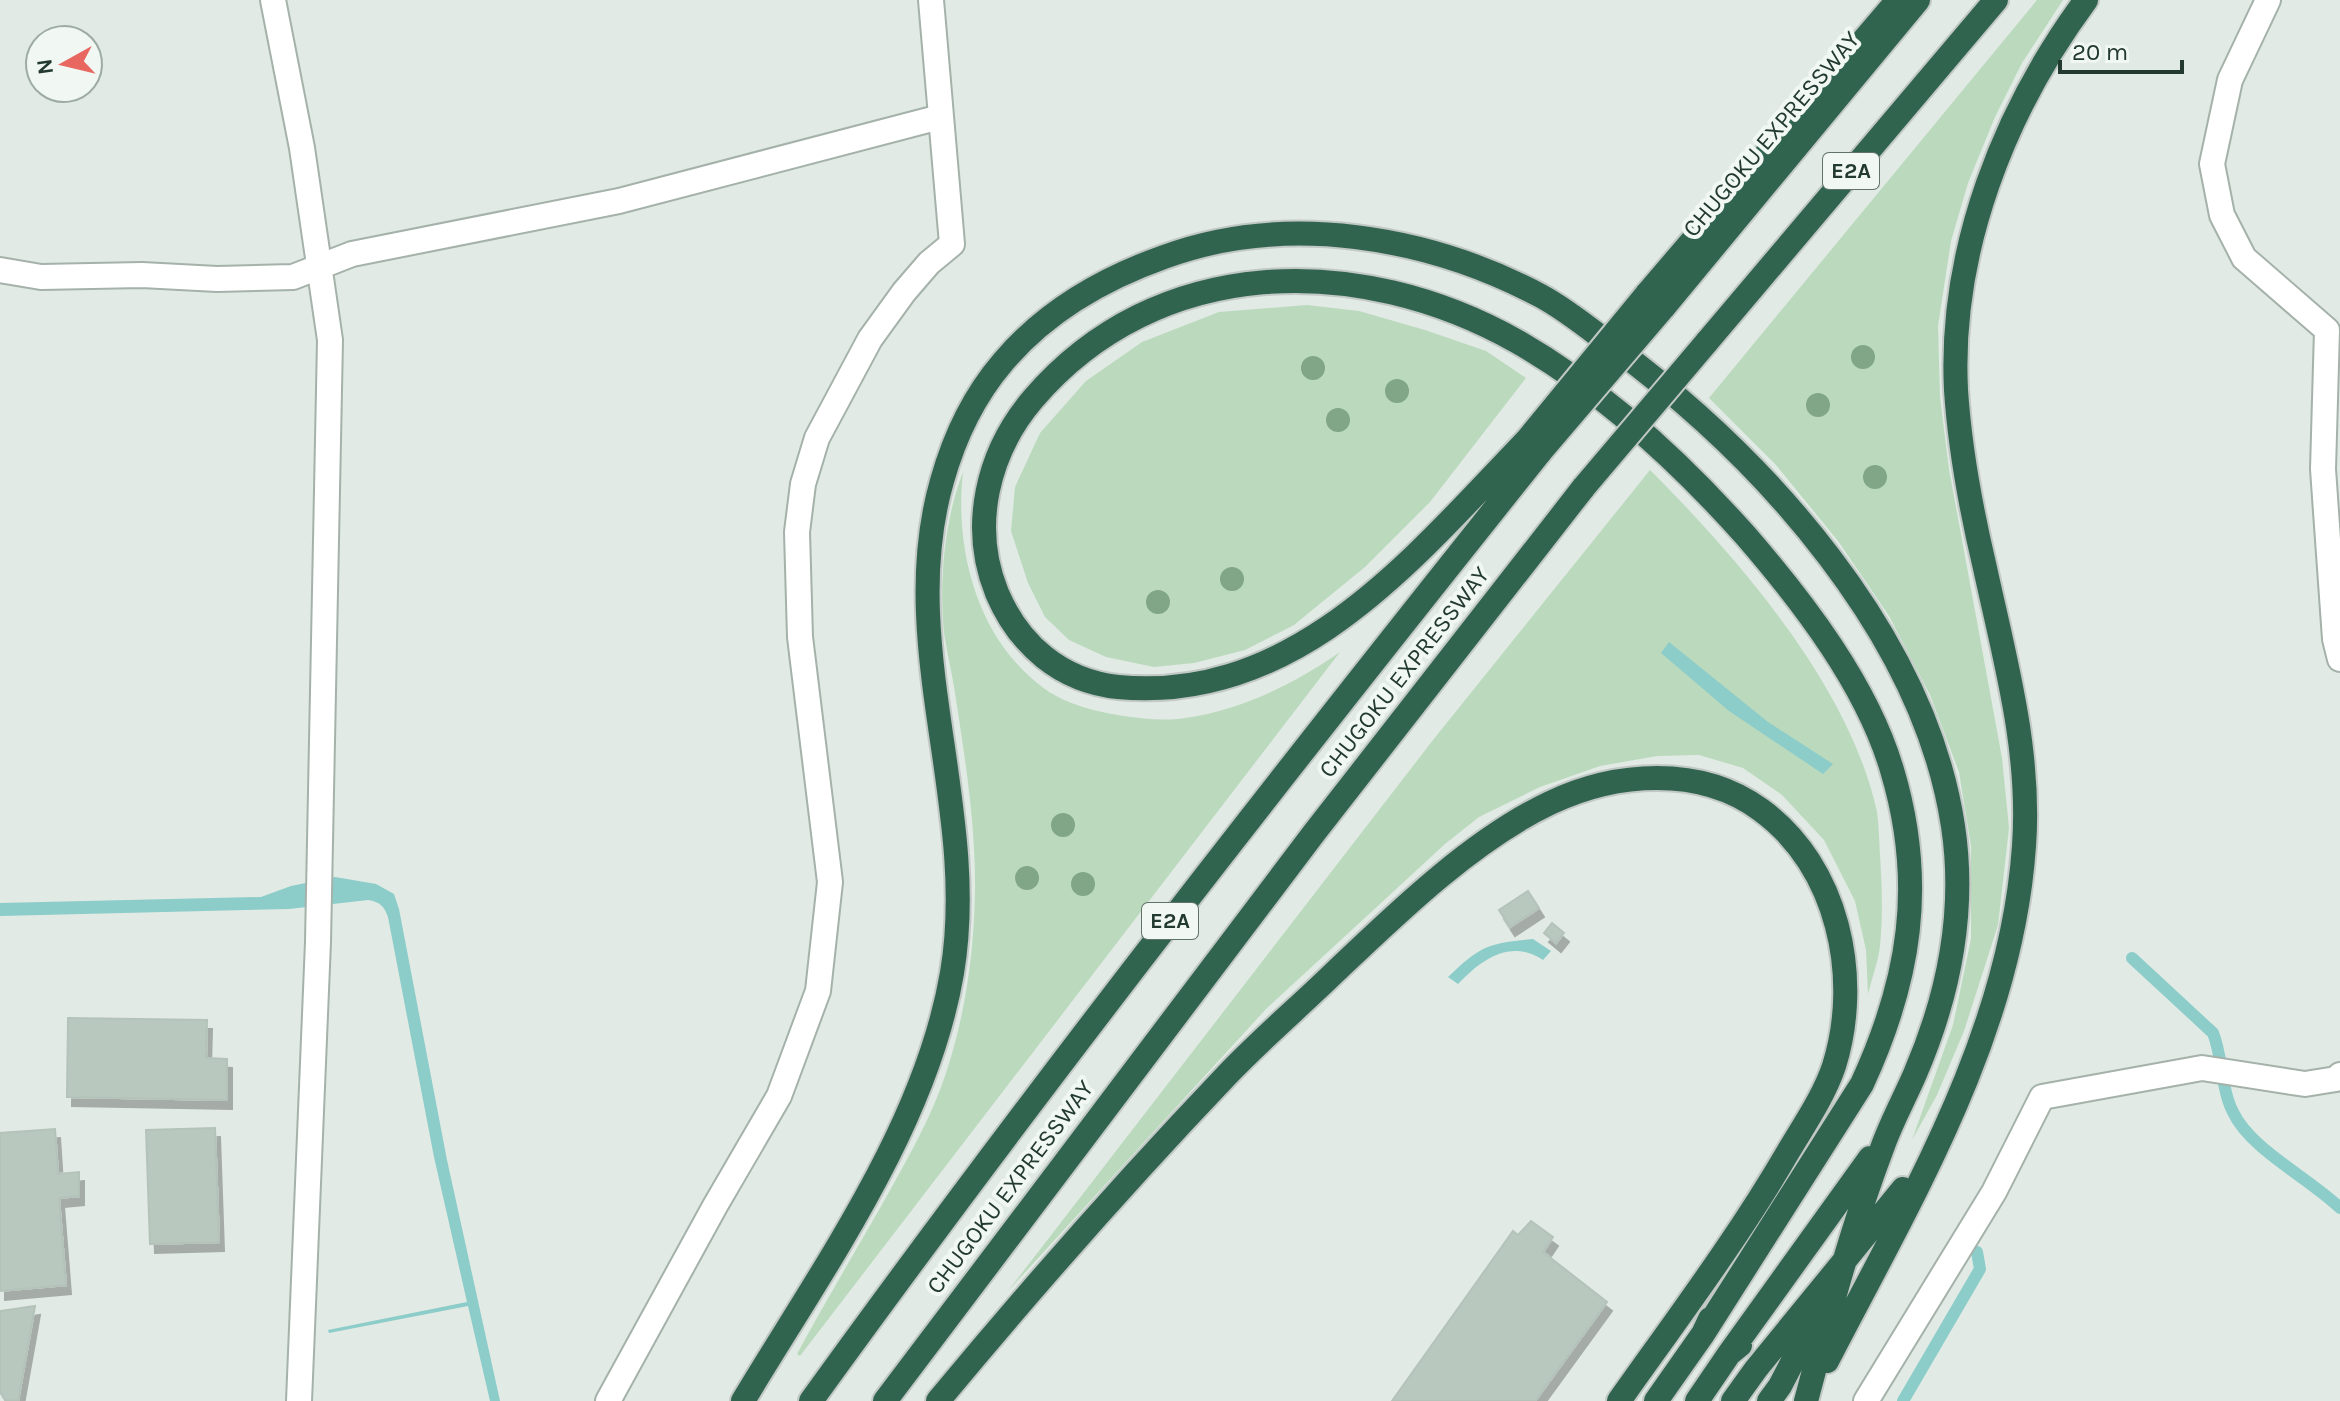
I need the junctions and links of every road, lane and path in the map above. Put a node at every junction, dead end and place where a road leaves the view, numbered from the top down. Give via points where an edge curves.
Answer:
1 (273, 0) edge
2 (931, 0) edge
3 (1898, 0) edge
4 (1918, 0) edge
5 (1996, 0) edge
6 (2086, 0) edge
7 (2268, 0) edge
8 (940, 117) junction
9 (320, 268) junction
10 (0, 270) edge
11 (1655, 302) junction
12 (1534, 446) junction
13 (2340, 659) edge
14 (2340, 1075) edge
15 (1862, 1084) junction
16 (1886, 1137) junction
17 (1935, 1150) junction
18 (1768, 1188) junction
19 (1843, 1264) junction
20 (1703, 1334) junction
21 (1729, 1354) junction
22 (299, 1401) edge
23 (608, 1401) edge
24 (743, 1401) edge
25 (811, 1401) edge
26 (885, 1401) edge
27 (938, 1401) edge
28 (1619, 1401) edge
29 (1656, 1401) edge
30 (1697, 1401) edge
31 (1733, 1401) edge
32 (1769, 1401) edge
33 (1806, 1401) edge
34 (1866, 1401) edge

1 - 9 street
2 - 8 street
3 - 11 highway
4 - 11 highway, CHUGOKU EXPRESSWAY / E2A
5 - 26 highway, CHUGOKU EXPRESSWAY / E2A, bridge via 1584,487 1295,858
6 - 17 highway via 2013,121 1991,174 1974,228 1957,334 1961,444 2017,718 2025,784 2024,844 2018,904 1989,1019
7 - 13 street via 2230,80 2212,164 2222,215 2244,258 2327,330 2323,469
8 - 9 street via 619,201 352,254
8 - 23 street via 952,244 929,263 870,339 817,438 803,484 797,532 800,637 830,882 818,991 779,1096
9 - 10 street via 293,277 217,279 41,277
9 - 22 street via 330,340 318,942
11 - 12 highway, CHUGOKU EXPRESSWAY / E2A, bridge
12 - 15 highway via 1375,593 1321,633 1227,677 1180,687 1095,685 1059,670 1030,646 1006,615 992,580 984,536 986,492 1019,415 1051,378 1095,341 1140,314 1190,294 1294,280 1406,297 1516,341 1613,408 1723,510 1779,574 1832,648 1868,712 1892,768 1910,883 1908,941 1898,992
12 - 25 highway, CHUGOKU EXPRESSWAY / E2A
14 - 34 street via 2305,1084 2202,1068 2042,1097 1994,1192
15 - 18 highway
15 - 20 highway
16 - 19 highway
16 - 21 highway
16 - 24 highway via 1935,1025 1949,976 1958,875 1954,828 1929,730 1910,684 1849,583 1719,436 1656,378 1543,298 1425,249 1363,237 1240,237 1183,250 1127,270 1034,329 998,368 951,451 936,502 927,565 930,658 954,820 959,898 954,966 941,1027 884,1167
17 - 19 highway
17 - 33 highway
18 - 20 highway
18 - 27 highway via 1834,1066 1844,1010 1844,958 1835,913 1792,839 1761,810 1726,789 1642,778 1596,785 1507,826 1375,934 1229,1073
18 - 28 highway
19 - 21 highway
19 - 31 highway
19 - 32 highway
19 - 33 highway
20 - 29 highway
21 - 30 highway

